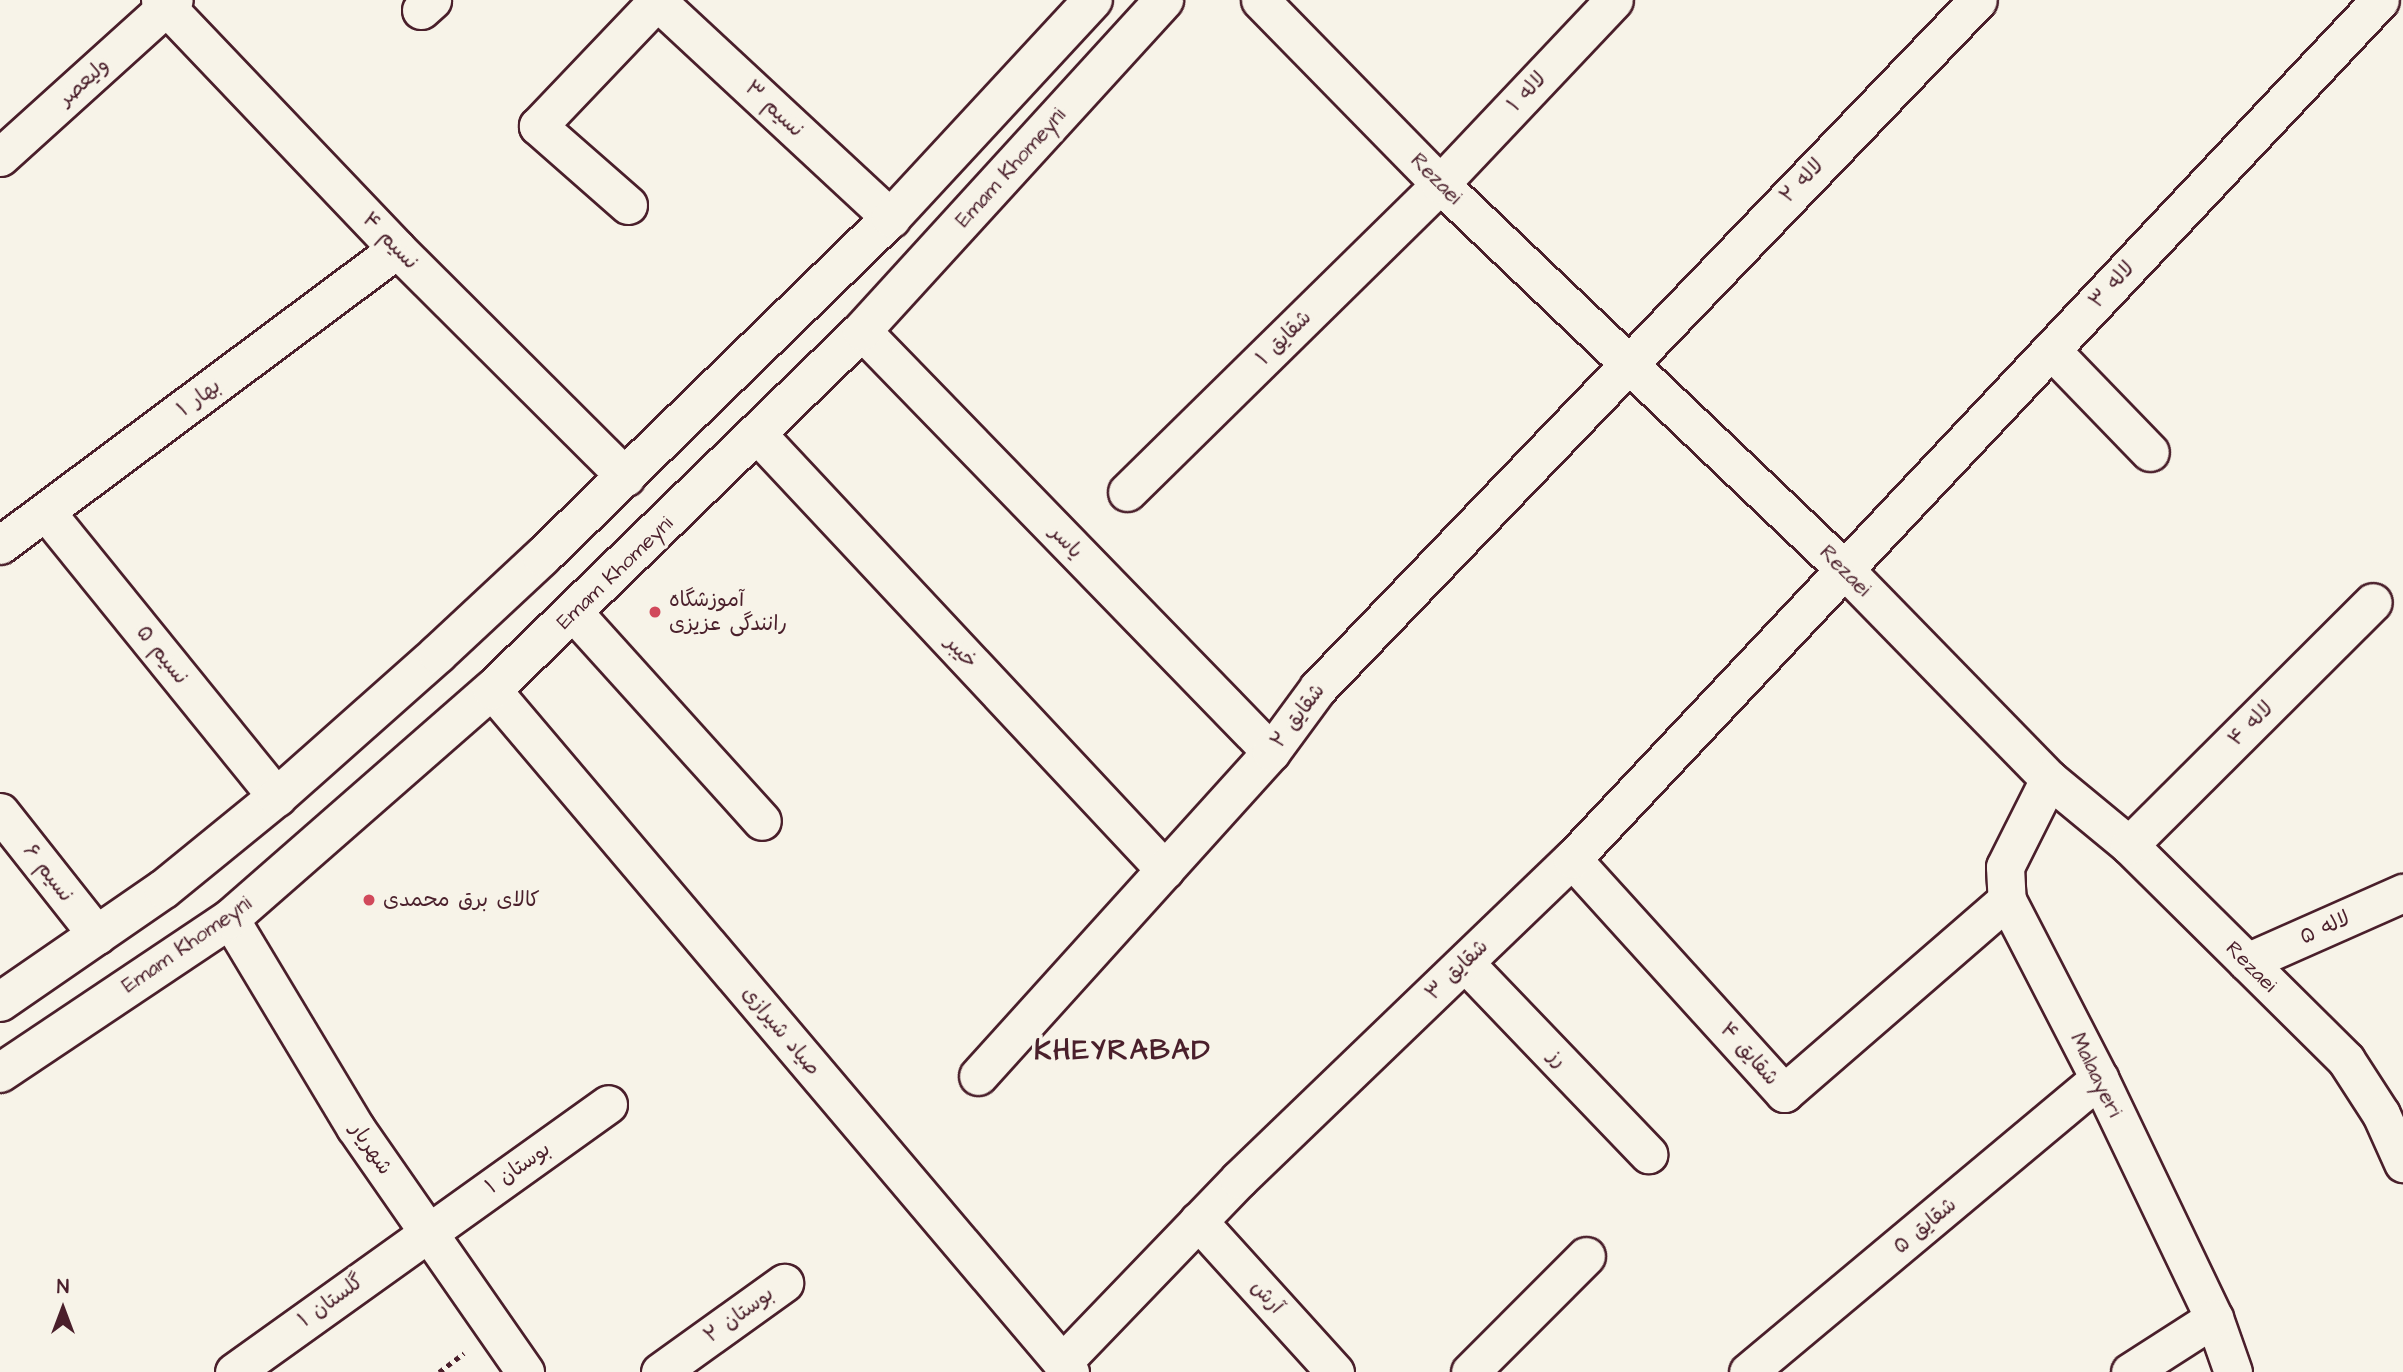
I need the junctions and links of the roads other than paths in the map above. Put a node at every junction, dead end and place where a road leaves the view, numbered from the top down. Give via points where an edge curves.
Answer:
1 (1093, 0) edge
2 (1164, 0) edge
3 (1260, 0) edge
4 (1614, 0) edge
5 (1978, 0) edge
6 (2380, 0) edge
7 (657, 1) edge
8 (167, 3) edge
9 (0, 157) edge
10 (1440, 184) junction
11 (628, 205) dead end
12 (891, 218) junction
13 (397, 249) junction
14 (862, 331) junction
15 (2051, 350) junction
16 (1629, 365) junction
17 (757, 434) junction
18 (2150, 452) dead end
19 (625, 477) junction
20 (1127, 492) dead end
21 (46, 512) junction
22 (0, 545) edge
23 (1844, 569) junction
24 (2373, 602) dead end
25 (574, 613) junction
26 (492, 690) junction
27 (1271, 752) junction
28 (2049, 779) junction
29 (277, 797) junction
30 (0, 812) edge
31 (762, 821) dead end
32 (2129, 845) junction
33 (1572, 859) junction
34 (1165, 870) junction
35 (2403, 893) edge
36 (2007, 900) junction
37 (230, 919) junction
38 (97, 934) junction
39 (2246, 962) junction
40 (1465, 963) junction
41 (14, 991) edge
42 (0, 1073) edge
43 (978, 1076) dead end
44 (2099, 1078) junction
45 (608, 1104) dead end
46 (1648, 1154) dead end
47 (2403, 1163) edge
48 (1198, 1221) junction
49 (428, 1231) junction
50 (1586, 1256) dead end
51 (784, 1283) dead end
52 (2214, 1318) junction
53 (1066, 1368) edge
54 (234, 1372) edge
55 (525, 1372) edge
56 (660, 1372) edge
57 (1335, 1372) edge
58 (1470, 1372) edge
59 (1748, 1372) edge
60 (2130, 1372) edge
61 (2233, 1372) edge

1 - 12 main road
2 - 14 main road, Emam Khomeyni
3 - 10 street, Rezaei
4 - 10 street, لاله ۱
5 - 16 street, لاله ۲
6 - 15 street, لاله ۳
7 - 11 street via 538,126
7 - 12 street, نسیم ۳
8 - 9 street, ولیعصر
8 - 13 street, نسیم ۴
10 - 16 street, Rezaei
10 - 20 street, شقایق ۱
12 - 19 main road
13 - 19 street, نسیم ۴
13 - 21 street, بهار ۱
14 - 17 main road, Emam Khomeyni
14 - 27 street, یاسر
15 - 18 street
15 - 23 street, لاله ۳
16 - 23 street, Rezaei
16 - 27 street, شقایق ۲ via 1318,688
17 - 25 main road, Emam Khomeyni
17 - 34 street, خیبر
19 - 29 main road via 438,654
21 - 22 street, بهار ۱
21 - 29 street, نسیم ۵
23 - 28 street, Rezaei
23 - 33 street, شقایق ۳
24 - 32 street, لاله ۴
25 - 26 main road, Emam Khomeyni
25 - 31 street
26 - 37 main road, Emam Khomeyni
26 - 53 street, صیاد شیرازی
27 - 34 street, شقایق ۲
28 - 32 street, Rezaei
28 - 36 street, Malaayeri via 2005,867
29 - 38 main road via 164,889
30 - 38 street, نسیم ۶
32 - 39 street, Rezaei
33 - 36 street, شقایق ۴ via 1784,1093
33 - 40 street, شقایق ۳
34 - 43 street, شقایق ۲
35 - 39 street, لاله ۵
36 - 44 street, Malaayeri
37 - 42 main road, Emam Khomeyni
37 - 49 street, شهریار via 355,1127
38 - 41 main road
39 - 47 street, Rezaei via 2346,1060 2381,1114
40 - 46 street, رز
40 - 48 street, شقایق ۳
44 - 52 street, Malaayeri
44 - 59 street, شقایق ۵
45 - 49 street, بوستان ۱
48 - 53 street, شقایق ۳
48 - 57 street, آرش
49 - 54 street, گلستان ۱
49 - 55 street, شهریار
50 - 58 street
51 - 56 street, بوستان ۲
52 - 60 street
52 - 61 street, Malaayeri

